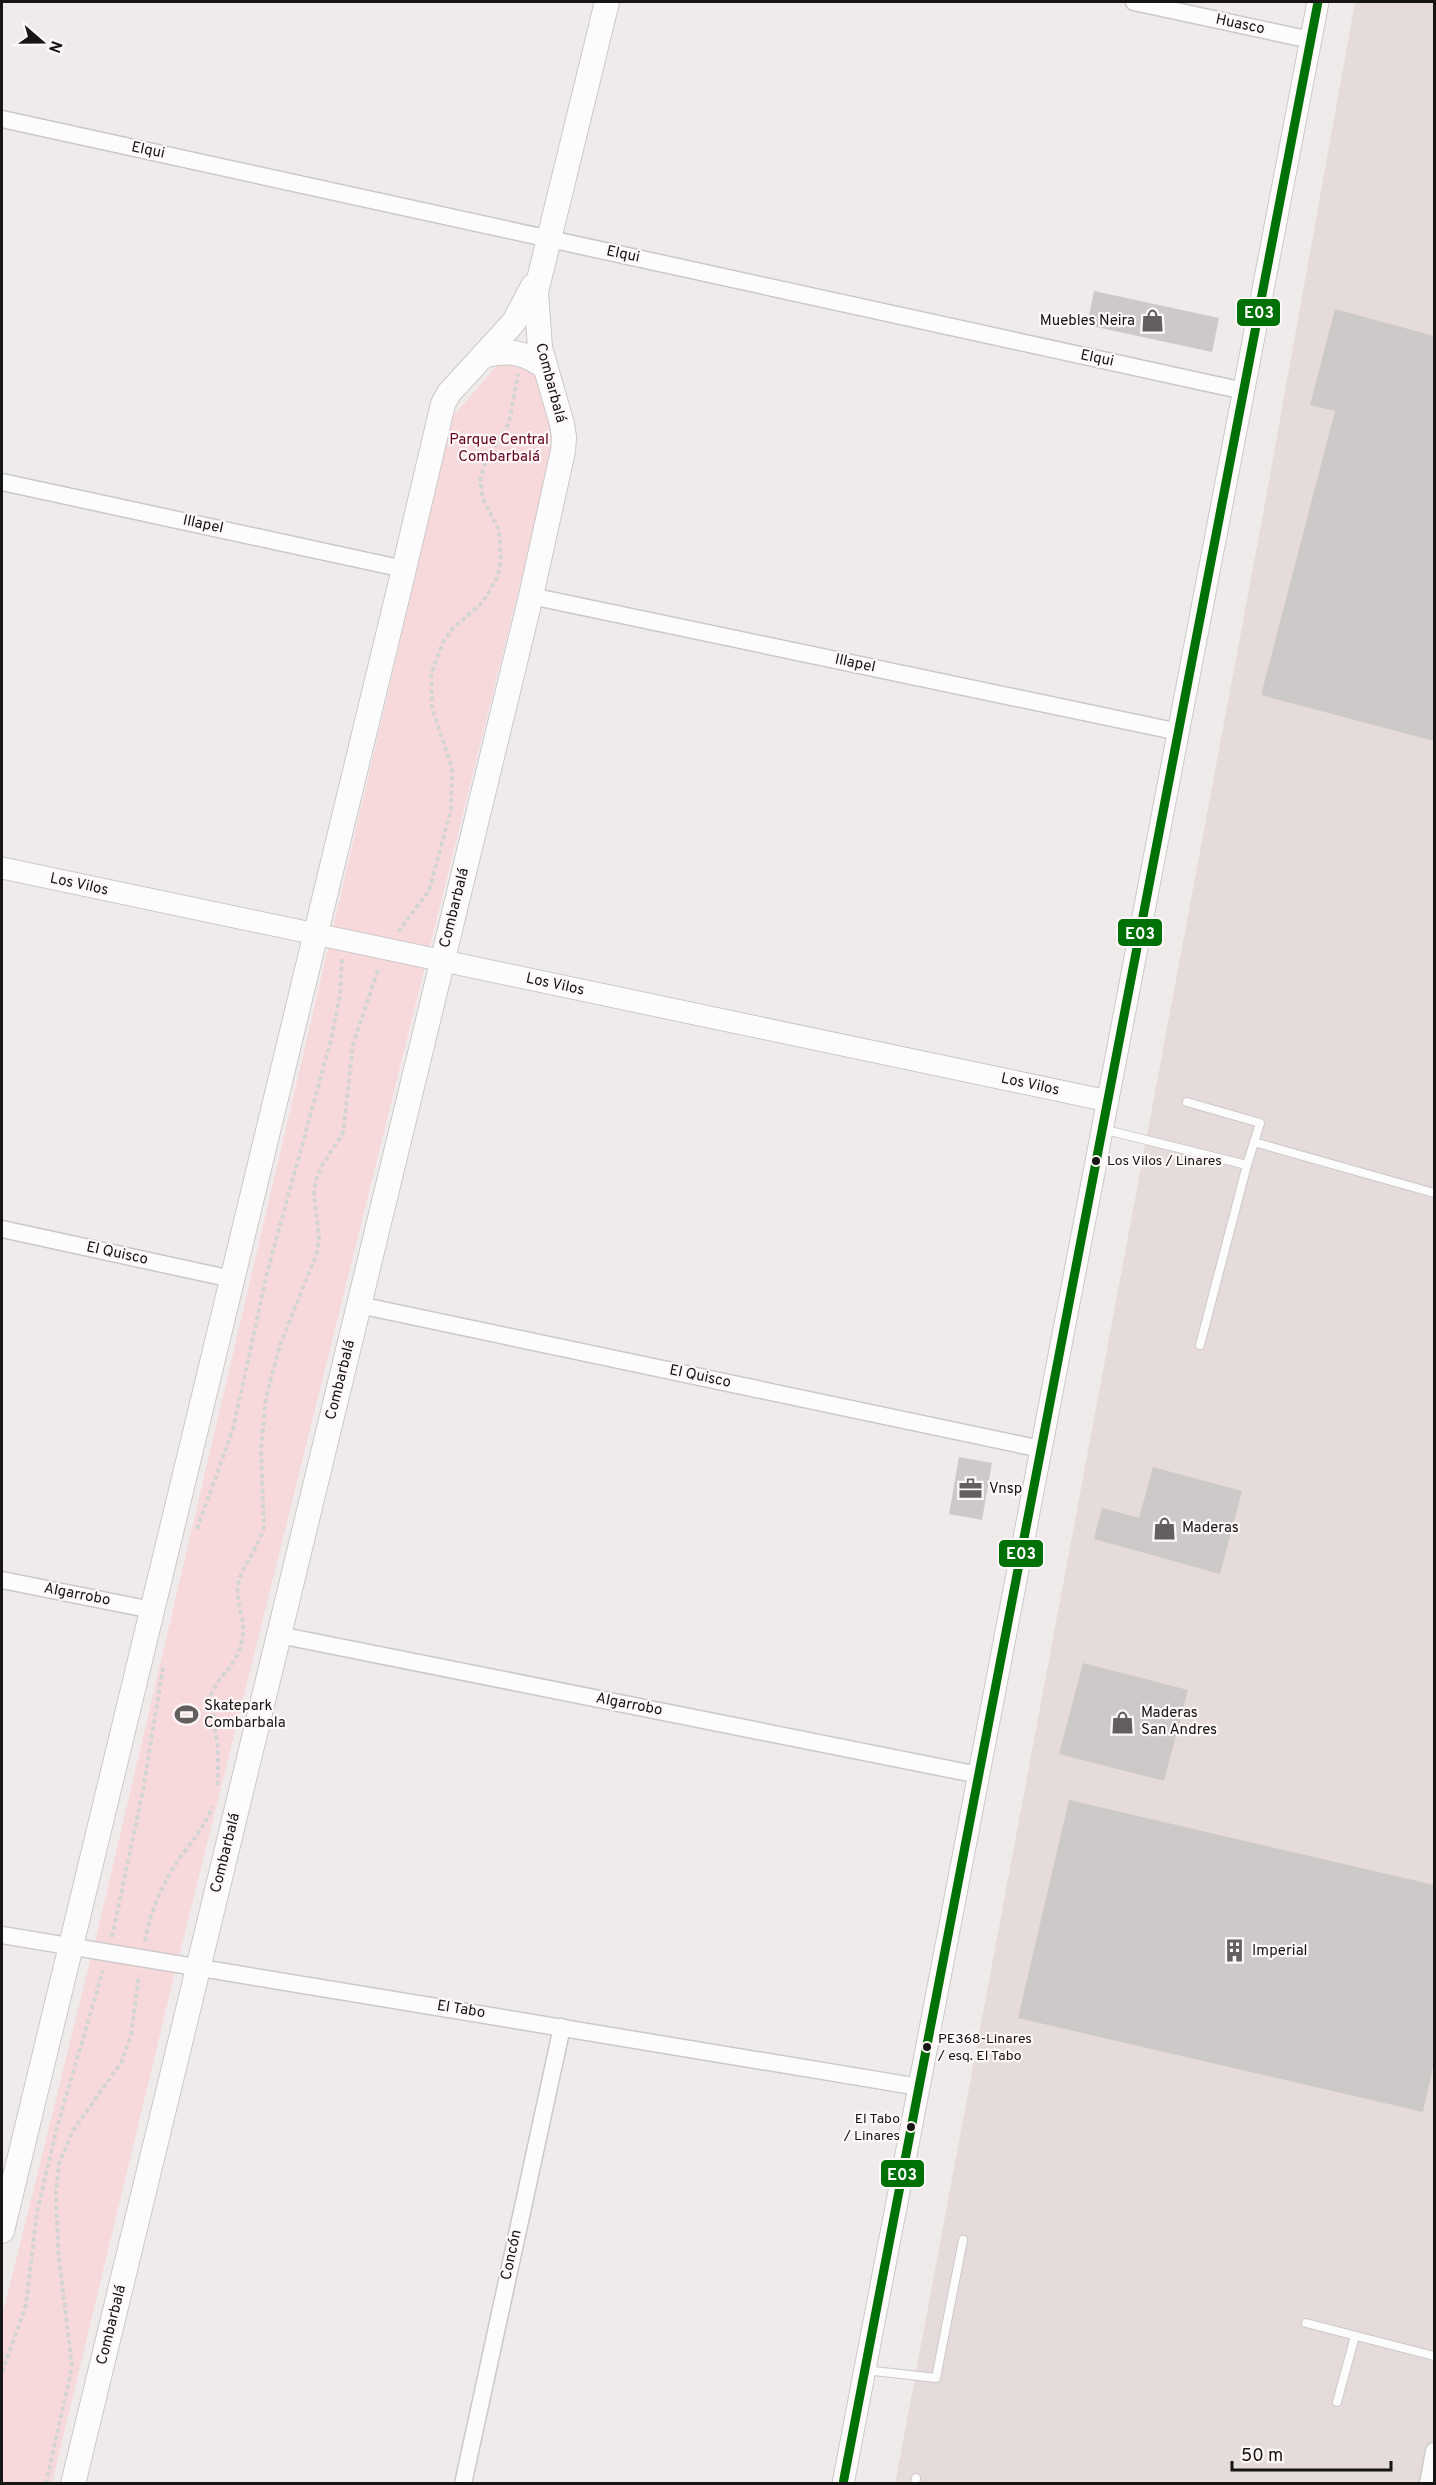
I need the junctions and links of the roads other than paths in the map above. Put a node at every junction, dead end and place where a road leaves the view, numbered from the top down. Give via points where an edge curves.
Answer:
1 (607, 2) edge
2 (1134, 2) edge
3 (1318, 2) edge
4 (1311, 40) junction
5 (2, 119) edge
6 (547, 238) junction
7 (538, 275) junction
8 (483, 356) junction
9 (546, 368) junction
10 (1244, 391) junction
11 (2, 482) edge
12 (404, 569) junction
13 (531, 596) junction
14 (1179, 732) junction
15 (2, 868) edge
16 (315, 934) junction
17 (442, 961) junction
18 (1108, 1101) junction
19 (1187, 1102) dead end
20 (1102, 1129) junction
21 (1254, 1142) junction
22 (1246, 1165) junction
23 (1434, 1193) edge
24 (2, 1229) edge
25 (232, 1279) junction
26 (359, 1305) junction
27 (1200, 1345) dead end
28 (1041, 1449) junction
29 (2, 1580) edge
30 (152, 1610) junction
31 (279, 1635) junction
32 (979, 1775) junction
33 (2, 1935) edge
34 (70, 1947) junction
35 (199, 1966) junction
36 (562, 2027) junction
37 (919, 2087) junction
38 (2, 2231) edge
39 (963, 2240) dead end
40 (1306, 2323) dead end
41 (1355, 2336) junction
42 (1434, 2356) edge
43 (865, 2370) junction
44 (1337, 2402) dead end
45 (1434, 2451) edge
46 (73, 2484) edge
47 (463, 2484) edge
48 (843, 2484) edge
49 (1428, 2484) edge

1 - 6 main road, Combarbalá
2 - 4 street, Huasco
3 - 4 street
4 - 10 street
5 - 6 street, Elqui
6 - 7 main road, Combarbalá
6 - 10 street, Elqui
7 - 8 main road, Combarbalá via 514,321
7 - 9 main road, Combarbalá via 536,326
8 - 9 main road via 507,351 524,355
8 - 12 main road, Combarbalá via 449,393 438,417
9 - 13 main road, Combarbalá via 564,437
10 - 14 street
11 - 12 street, Illapel
12 - 16 main road, Combarbalá
13 - 14 street, Illapel
13 - 17 main road, Combarbalá
14 - 18 street
15 - 16 street, Los Vilos
16 - 17 street, Los Vilos
16 - 25 main road, Combarbalá
17 - 18 street, Los Vilos
17 - 26 main road, Combarbalá
18 - 20 street
19 - 21 lane via 1260,1123
20 - 22 lane
20 - 28 street
21 - 22 lane
21 - 23 lane
22 - 27 lane
24 - 25 street, El Quisco
25 - 30 main road, Combarbalá
26 - 28 street, El Quisco
26 - 31 main road, Combarbalá
28 - 32 street
29 - 30 street, Algarrobo
30 - 34 main road, Combarbalá
31 - 32 street, Algarrobo
31 - 35 main road, Combarbalá
32 - 37 street
33 - 34 street, El Tabo
34 - 35 street, El Tabo
34 - 38 main road, Combarbalá
35 - 36 street, El Tabo
35 - 46 main road, Combarbalá
36 - 37 street, El Tabo
36 - 47 street, Concón
37 - 43 street
39 - 43 lane via 936,2378
40 - 41 lane
41 - 42 lane
41 - 44 lane
43 - 48 street
45 - 49 street

